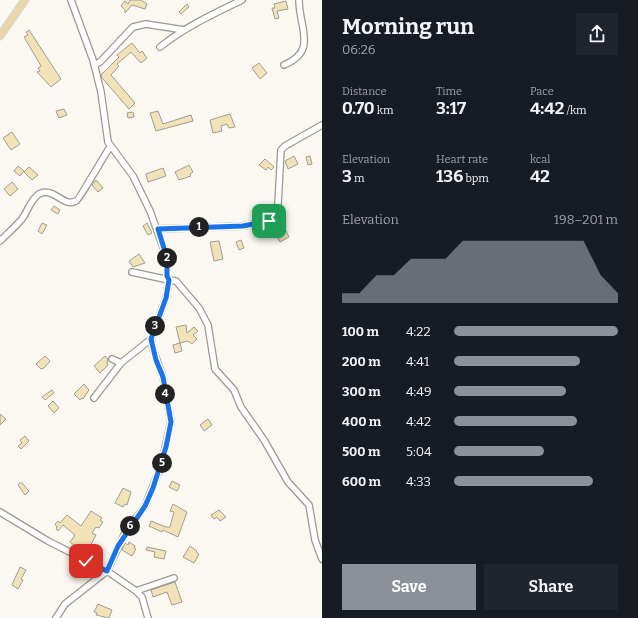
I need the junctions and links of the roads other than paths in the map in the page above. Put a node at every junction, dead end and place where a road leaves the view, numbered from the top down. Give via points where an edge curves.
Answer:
1 (25, 0) edge
2 (71, 0) edge
3 (242, 0) edge
4 (299, 0) edge
5 (184, 30) junction
6 (0, 36) edge
7 (160, 47) dead end
8 (94, 65) junction
9 (284, 65) dead end
10 (322, 125) edge
11 (110, 147) junction
12 (158, 229) junction
13 (0, 241) edge
14 (132, 272) dead end
15 (169, 280) junction
16 (151, 339) junction
17 (112, 359) dead end
18 (121, 363) junction
19 (94, 398) dead end
20 (0, 512) edge
21 (322, 559) edge
22 (107, 571) junction
23 (174, 578) dead end
24 (136, 591) junction
25 (56, 618) edge
26 (148, 618) edge

1 - 6 main road
2 - 8 street
3 - 5 street
4 - 9 street via 304,47 299,58
5 - 7 street
5 - 8 street via 146,24 133,27 100,62
8 - 11 street
10 - 12 street via 281,150 278,204 274,216 269,221 243,226
11 - 12 street via 138,186
11 - 13 street via 80,198 72,203 52,193 39,194 33,199 22,219
12 - 15 street via 167,258
14 - 15 street
15 - 16 street via 166,298
15 - 21 street via 176,281 199,308 208,325 216,369 234,390 241,407 288,482 309,504 315,540
16 - 18 street
16 - 22 street via 163,377 171,422 159,474 145,506 125,533
17 - 18 street
18 - 19 street
20 - 22 street via 48,541
22 - 24 street
22 - 25 street via 65,604
23 - 24 street
24 - 26 street via 142,597

